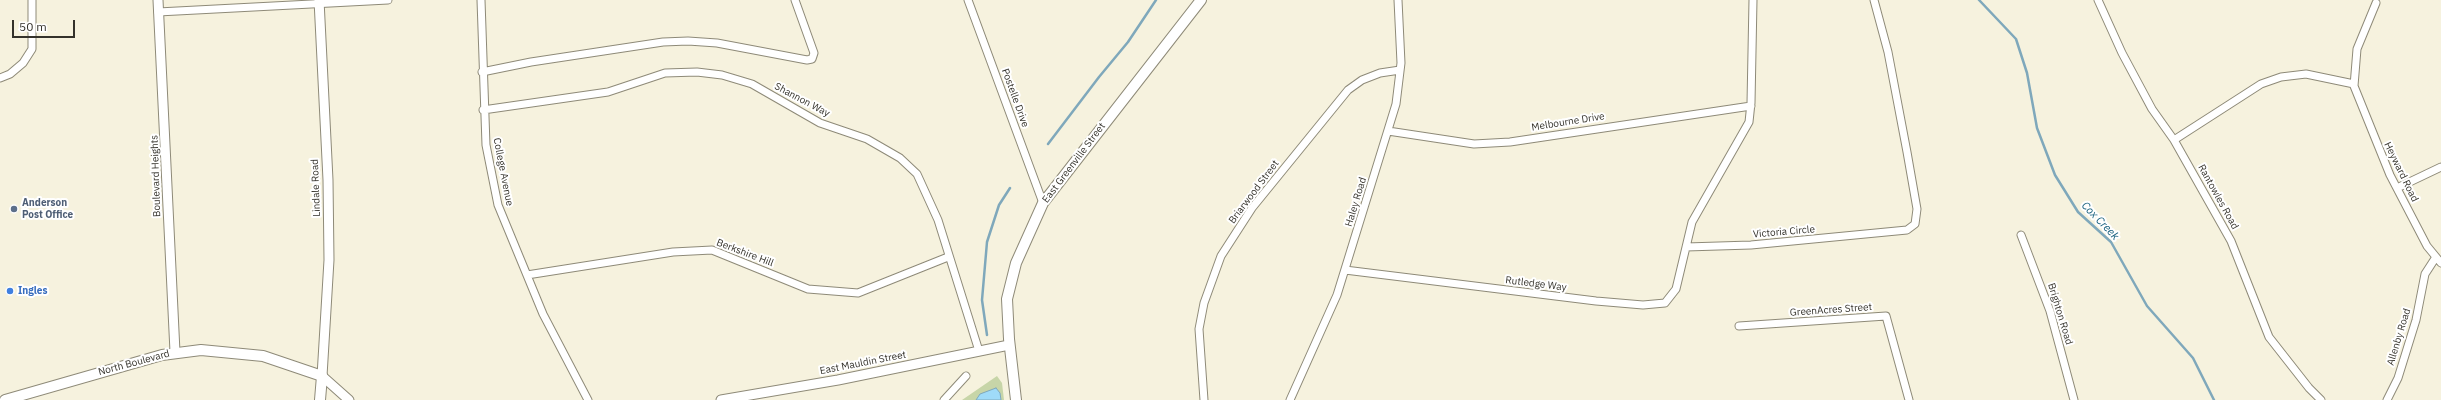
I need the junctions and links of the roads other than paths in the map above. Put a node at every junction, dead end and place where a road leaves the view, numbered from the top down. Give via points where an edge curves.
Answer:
1 (32, 0) edge
2 (158, 0) edge
3 (388, 0) edge
4 (481, 0) edge
5 (795, 0) edge
6 (968, 0) edge
7 (1201, 0) edge
8 (1398, 0) edge
9 (1753, 0) edge
10 (1874, 0) edge
11 (2098, 0) edge
12 (319, 1) edge
13 (2376, 2) dead end
14 (158, 12) junction
15 (1400, 70) junction
16 (482, 72) junction
17 (0, 78) edge
18 (2354, 84) junction
19 (1751, 106) junction
20 (484, 110) junction
21 (1388, 131) junction
22 (2174, 140) junction
23 (2441, 167) edge
24 (2397, 188) junction
25 (1043, 203) junction
26 (2021, 235) dead end
27 (1686, 247) junction
28 (948, 257) junction
29 (2436, 257) junction
30 (2441, 263) edge
31 (1345, 270) junction
32 (527, 275) junction
33 (1738, 326) dead end
34 (1009, 345) junction
35 (175, 352) junction
36 (979, 352) junction
37 (322, 376) junction
38 (966, 376) dead end
39 (4, 400) edge
40 (320, 400) edge
41 (350, 400) edge
42 (588, 400) edge
43 (721, 400) edge
44 (944, 400) edge
45 (1016, 400) edge
46 (1204, 400) edge
47 (1290, 400) edge
48 (1909, 400) edge
49 (2074, 400) edge
50 (2321, 400) edge
51 (2387, 400) edge

1 - 17 street via 32,49 15,70
2 - 14 street, Boulevard Heights
3 - 12 street
4 - 16 street, College Avenue
5 - 16 street via 814,53 812,59 717,43 688,41 663,42
6 - 25 street, Postelle Drive
7 - 25 main road, East Greenville Street
8 - 15 street, Haley Road
9 - 19 street
10 - 27 street, Victoria Circle via 1888,52 1909,158 1917,209 1914,224 1907,230 1751,245
11 - 22 street, Rantowles Road via 2122,53 2152,109
12 - 14 street
12 - 37 street, Lindale Road via 328,180 329,260
13 - 18 street, Heyward Road via 2357,49
14 - 35 street, Boulevard Heights
15 - 21 street, Haley Road via 1396,104
15 - 46 street, Briarwood Street via 1380,73 1362,80 1348,90 1252,208 1221,256 1204,303 1200,329
16 - 20 street, College Avenue
18 - 22 street via 2306,74 2281,77 2261,84
18 - 24 street, Heyward Road via 2375,142
19 - 21 street, Melbourne Drive via 1510,142 1474,144
19 - 27 street via 1749,122 1692,222
20 - 28 street, Shannon Way via 608,92 665,73 722,75 752,84 820,123 867,139 900,158 917,174 938,220
20 - 32 street, College Avenue via 486,145 498,205
21 - 31 street, Haley Road
22 - 50 street, Rantowles Road via 2231,241 2269,337
23 - 24 street
24 - 29 street, Heyward Road via 2427,246
25 - 34 main road, East Greenville Street via 1016,263 1007,299
26 - 49 street, Brighton Road via 2050,311
27 - 31 street, Rutledge Way via 1676,289 1665,303 1643,305 1514,292
28 - 32 street, Berkshire Hill via 858,293 808,289 712,250 673,252
28 - 36 street, Shannon Way
29 - 30 street, Heyward Road
29 - 51 street, Allenby Road via 2425,274 2416,320 2398,378
31 - 47 street, Haley Road via 1337,296
32 - 42 street, College Avenue via 543,314
33 - 48 street, GreenAcres Street via 1886,316
34 - 36 street, East Mauldin Street
34 - 45 main road, East Greenville Street
35 - 37 main road, North Boulevard via 201,350 262,356
35 - 39 main road, North Boulevard
36 - 43 street, East Mauldin Street
37 - 40 main road
37 - 41 street, North Boulevard
38 - 44 street

